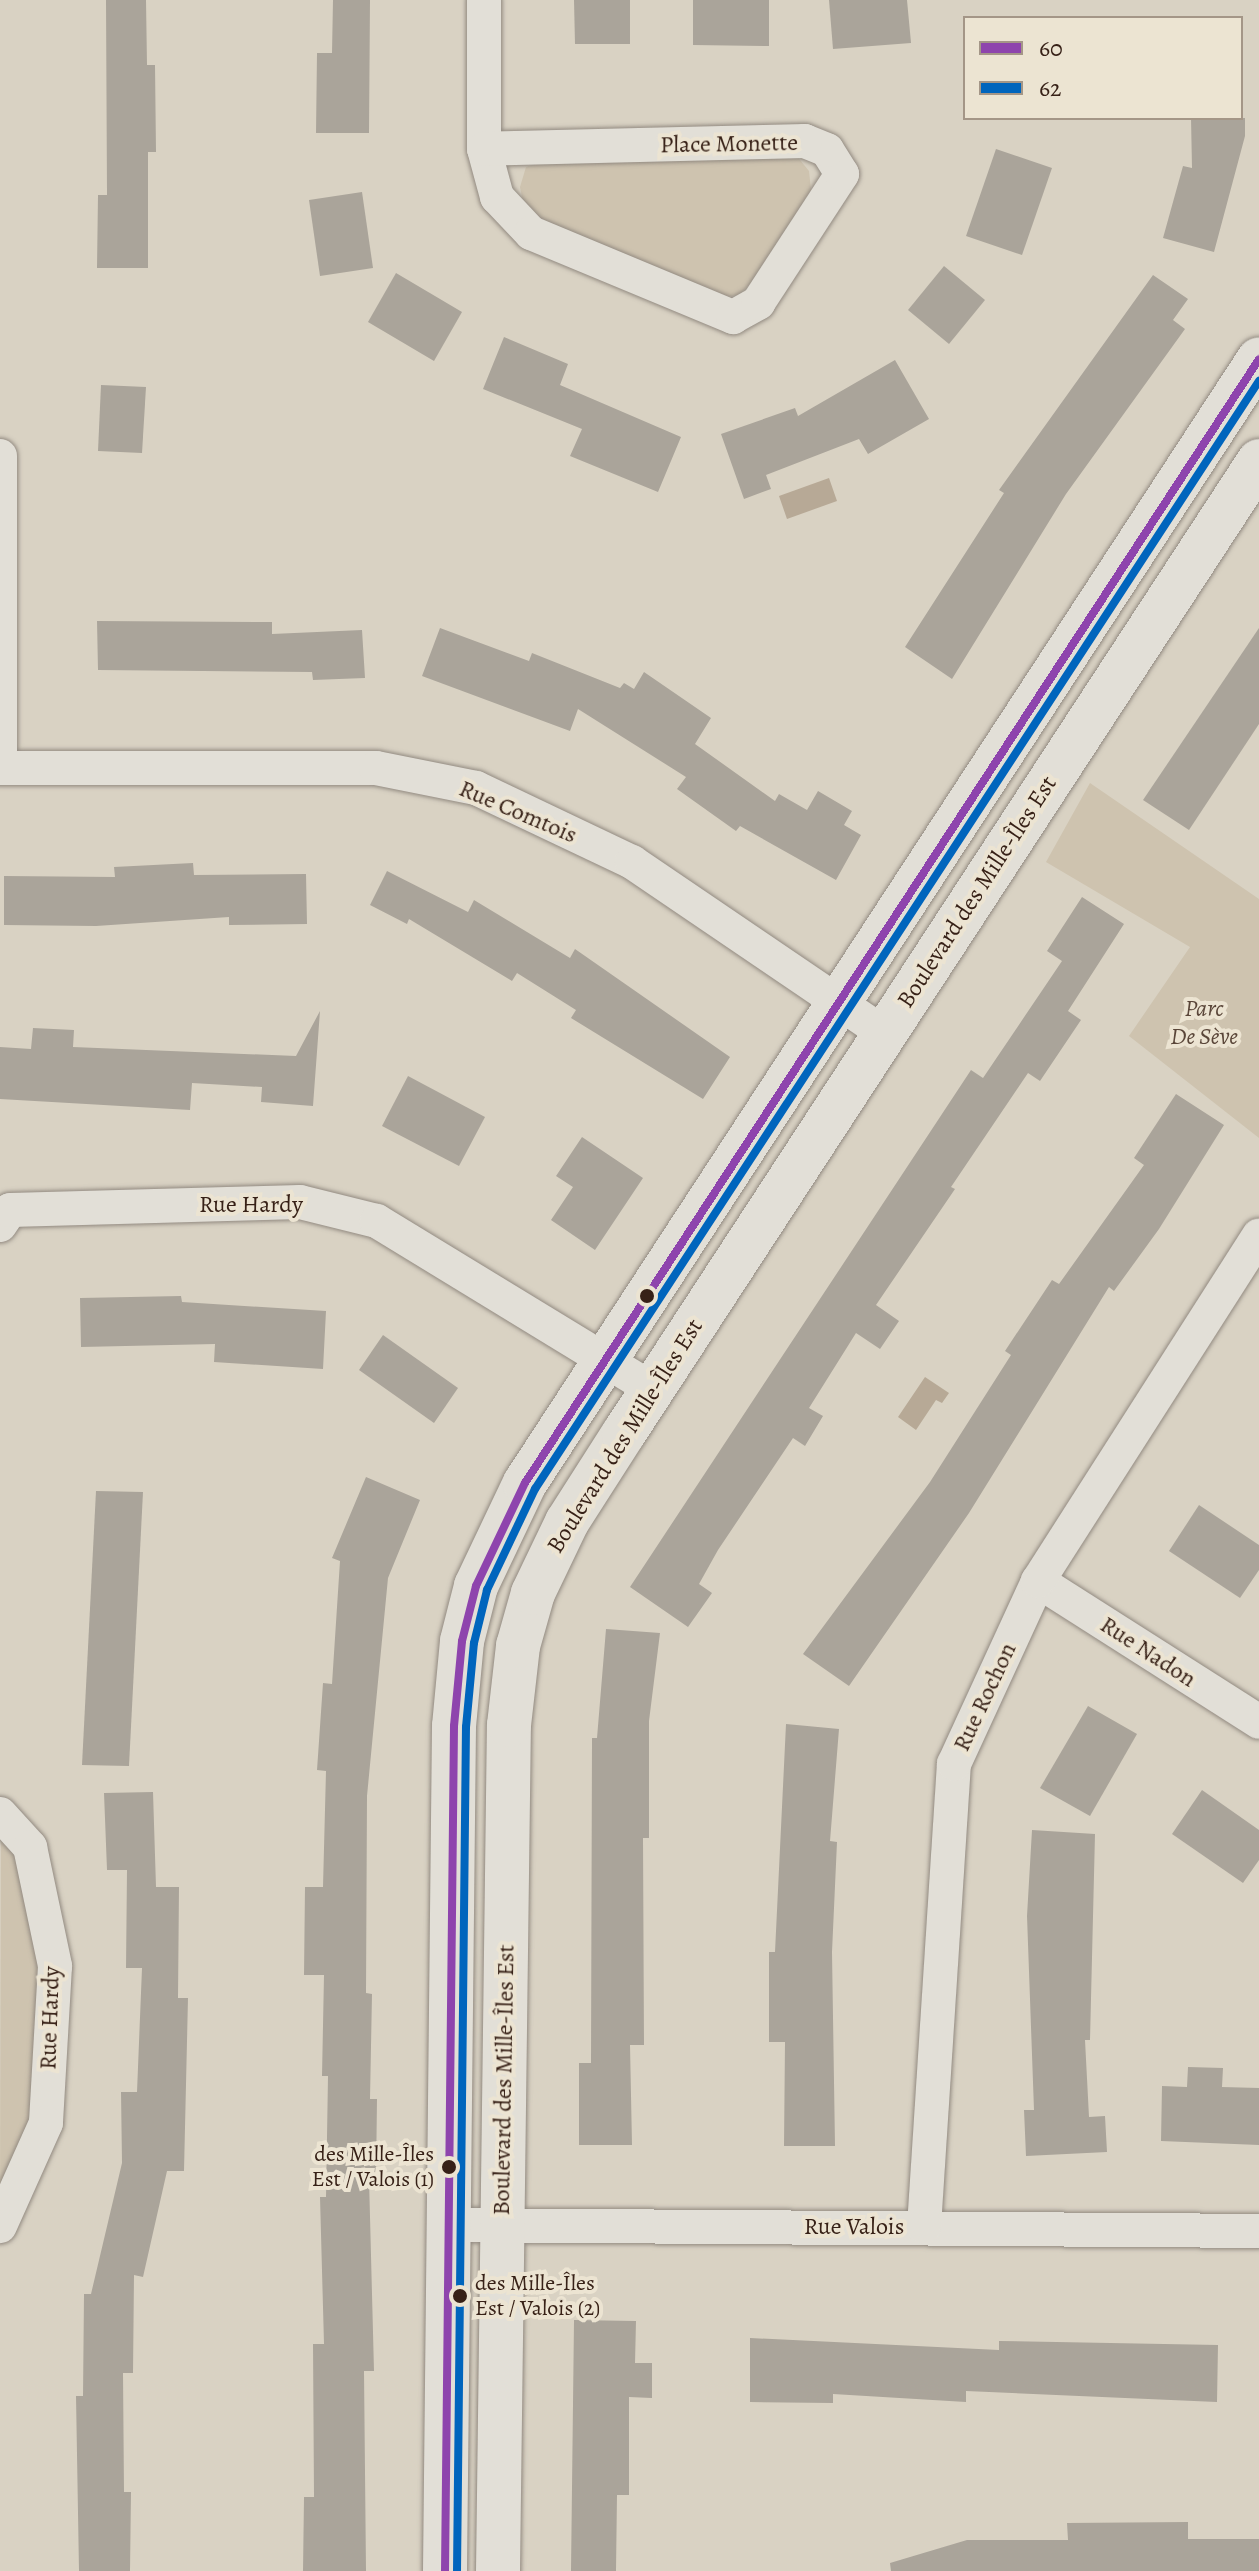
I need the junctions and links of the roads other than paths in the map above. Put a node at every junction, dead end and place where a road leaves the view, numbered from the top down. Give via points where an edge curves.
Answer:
1 (484, 0) edge
2 (484, 149) junction
3 (1259, 359) edge
4 (0, 456) edge
5 (1259, 461) edge
6 (0, 768) edge
7 (839, 1003) junction
8 (885, 1034) junction
9 (0, 1225) edge
10 (1259, 1236) edge
11 (606, 1359) junction
12 (652, 1389) junction
13 (1038, 1581) junction
14 (1259, 1722) edge
15 (0, 1814) edge
16 (449, 2225) junction
17 (0, 2226) edge
18 (502, 2226) junction
19 (924, 2227) junction
20 (1259, 2231) edge
21 (445, 2571) edge
22 (498, 2571) edge

1 - 2 street, Place Monette
2 - 2 street, Place Monette via 497,197 531,233 733,317 758,303 842,174 827,150 805,141
3 - 7 street
4 - 6 street
5 - 8 street, Boulevard des Mille-Îles Est
6 - 7 street, Rue Comtois via 376,768 476,788 632,862
7 - 8 street, Rue Comtois
7 - 11 street
8 - 12 street, Boulevard des Mille-Îles Est
9 - 11 street, Rue Hardy via 10,1210 300,1202 377,1221
10 - 13 street, Rue Rochon
11 - 12 street, Rue Hardy
11 - 16 street via 509,1511 476,1586 462,1641 453,1762
12 - 18 street, Boulevard des Mille-Îles Est via 552,1549 518,1646 509,1725
13 - 14 street, Rue Nadon
13 - 19 street, Rue Rochon via 954,1764
15 - 17 street, Rue Hardy via 30,1847 55,1966 46,2123
16 - 18 street, Rue Valois
16 - 21 street
18 - 19 street, Rue Valois
18 - 22 street, Boulevard des Mille-Îles Est
19 - 20 street, Rue Valois

